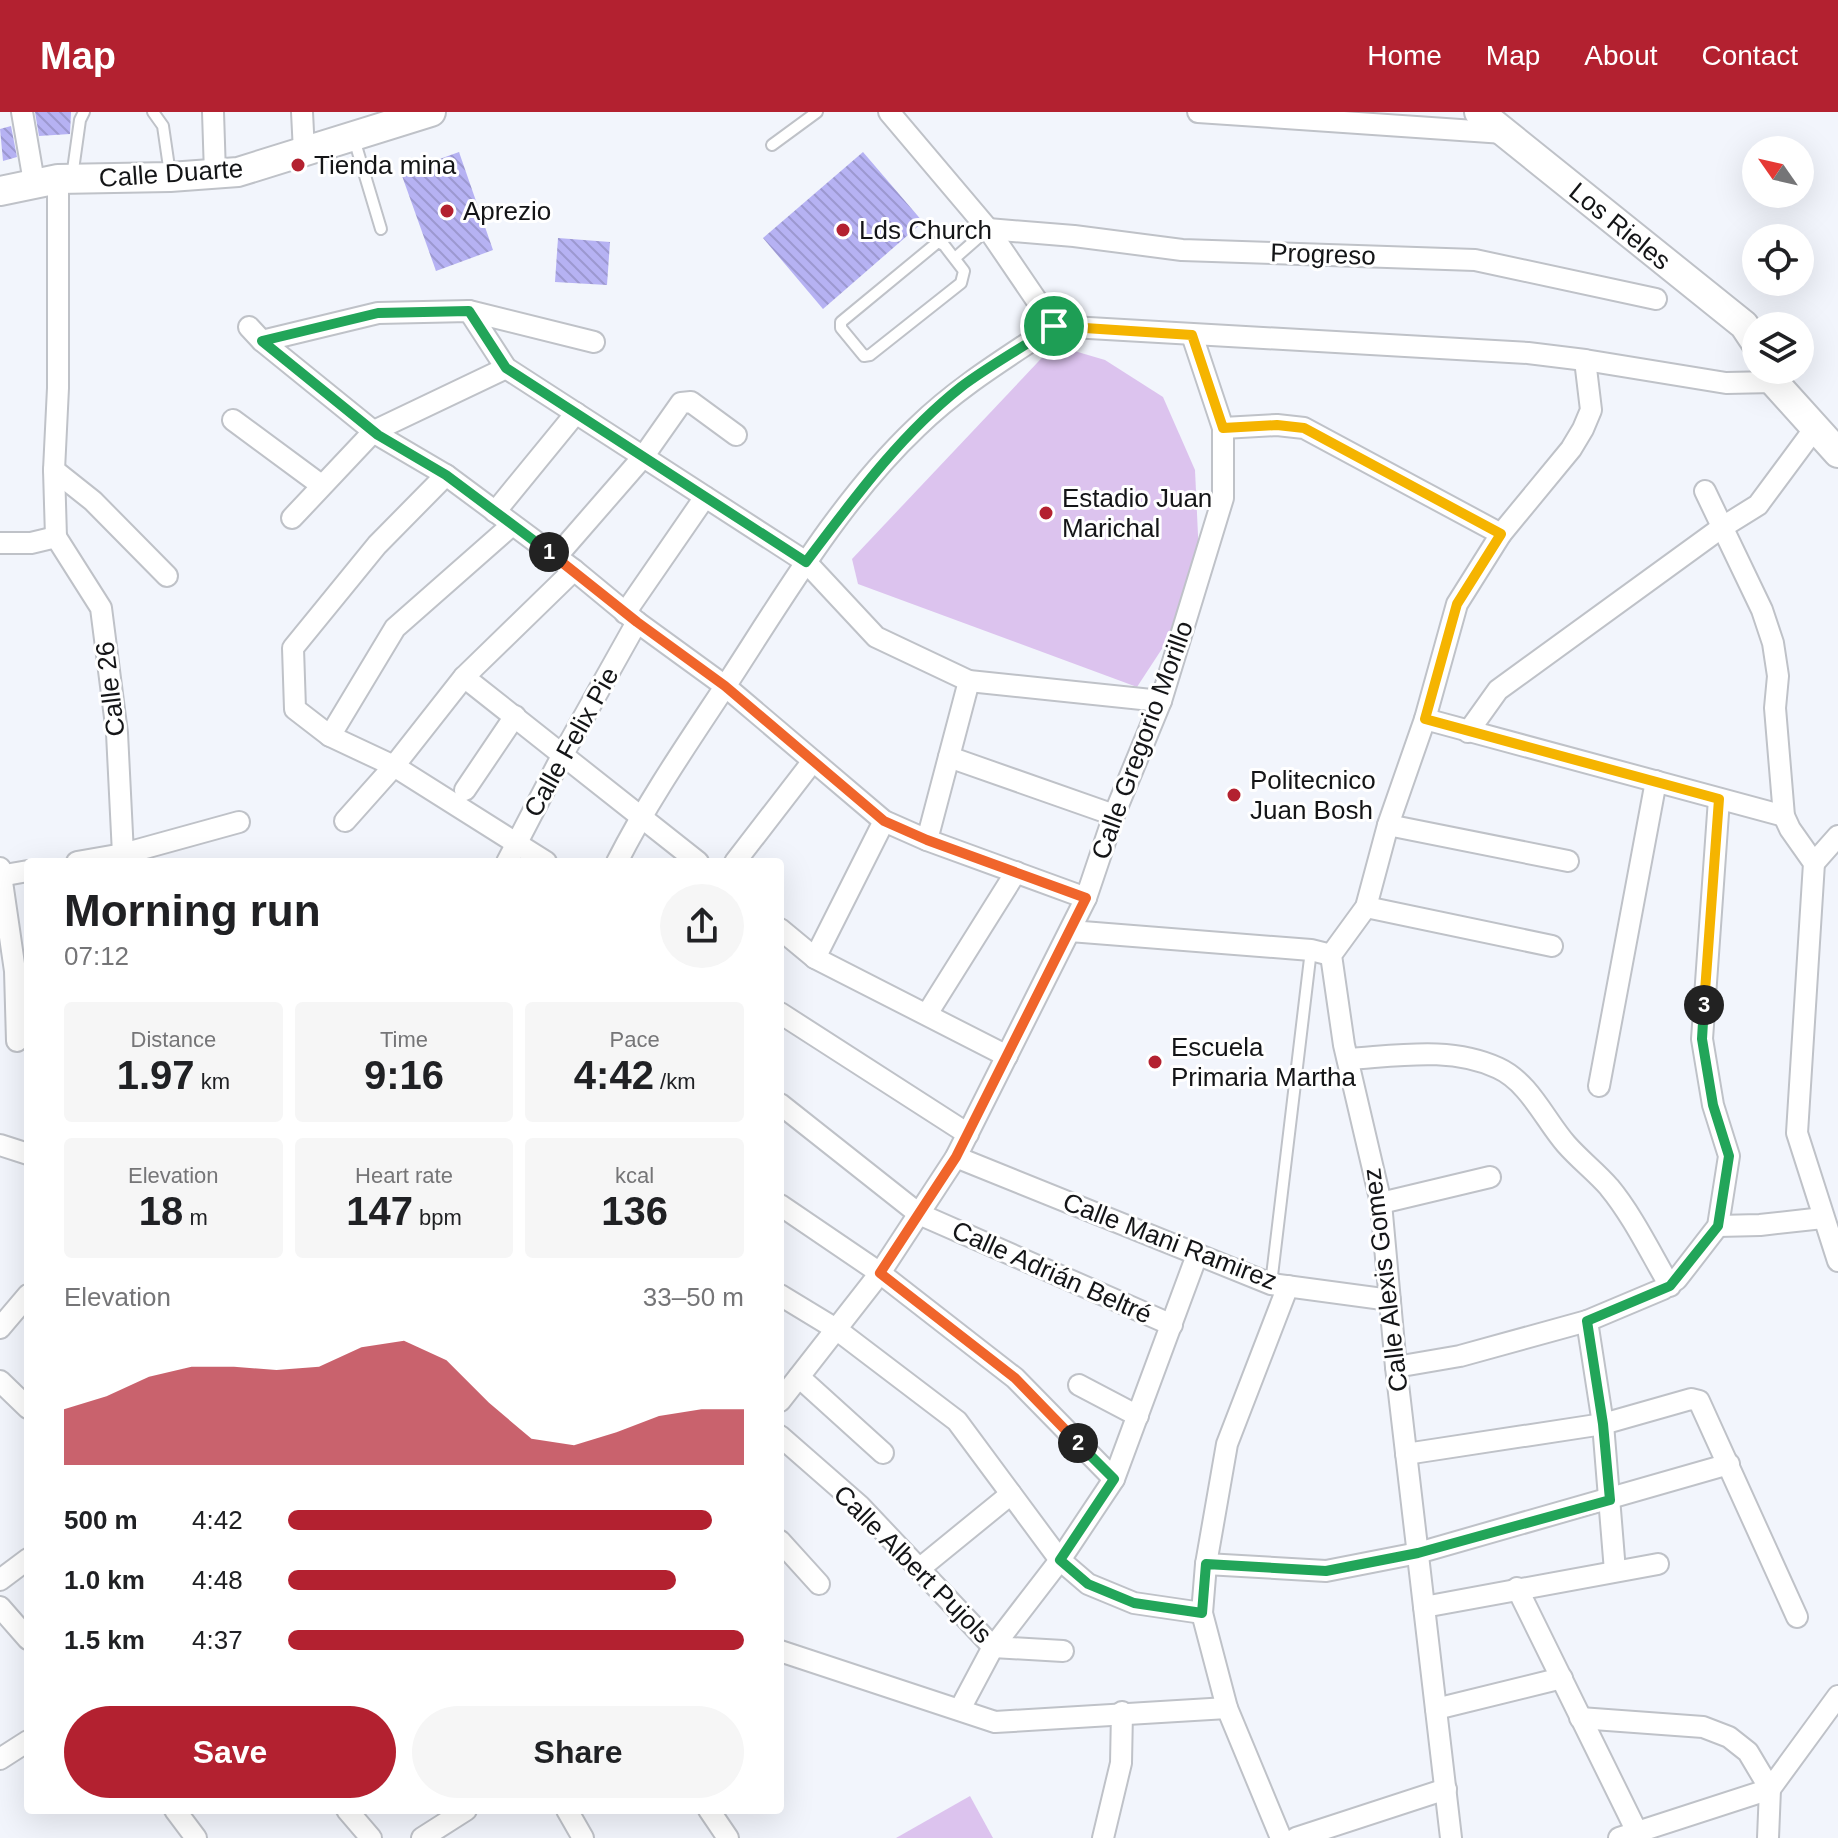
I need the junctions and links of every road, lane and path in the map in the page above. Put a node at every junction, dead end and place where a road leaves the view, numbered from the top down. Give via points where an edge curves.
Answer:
1 (22, 112) edge
2 (84, 112) edge
3 (153, 112) edge
4 (213, 112) edge
5 (302, 112) edge
6 (431, 112) edge
7 (817, 112) edge
8 (889, 112) edge
9 (1198, 112) edge
10 (1479, 112) edge
11 (1504, 133) junction
12 (353, 137) junction
13 (772, 145) dead end
14 (304, 152) junction
15 (215, 174) junction
16 (170, 177) junction
17 (54, 180) junction
18 (0, 191) edge
19 (381, 229) dead end
20 (988, 229) junction
21 (955, 258) junction
22 (1656, 299) dead end
23 (469, 311) junction
24 (1742, 323) edge
25 (1054, 326) junction
26 (1192, 335) junction
27 (594, 342) dead end
28 (1585, 360) junction
29 (506, 368) junction
30 (1742, 381) edge
31 (1778, 384) edge
32 (576, 413) junction
33 (233, 420) dead end
34 (1223, 428) junction
35 (1815, 428) junction
36 (374, 431) junction
37 (736, 435) dead end
38 (1838, 453) edge
39 (643, 457) junction
40 (54, 470) junction
41 (446, 475) junction
42 (321, 485) junction
43 (1705, 491) dead end
44 (705, 497) junction
45 (495, 512) junction
46 (292, 518) dead end
47 (512, 525) junction
48 (1721, 528) junction
49 (1501, 534) junction
50 (56, 537) junction
51 (0, 543) edge
52 (556, 557) junction
53 (806, 562) junction
54 (574, 570) junction
55 (167, 576) dead end
56 (631, 618) junction
57 (464, 677) junction
58 (969, 681) junction
59 (725, 686) junction
60 (1161, 701) junction
61 (515, 716) junction
62 (1425, 719) junction
63 (1468, 732) junction
64 (330, 736) junction
65 (563, 754) junction
66 (949, 757) junction
67 (813, 761) junction
68 (394, 766) junction
69 (1656, 781) junction
70 (465, 790) dead end
71 (1719, 799) junction
72 (641, 815) junction
73 (1114, 815) junction
74 (1784, 816) junction
75 (345, 821) dead end
76 (884, 821) junction
77 (239, 822) dead end
78 (1388, 825) junction
79 (1838, 836) edge
80 (927, 840) junction
81 (512, 853) edge
82 (123, 854) junction
83 (100, 858) edge
84 (619, 858) edge
85 (693, 858) edge
86 (738, 858) edge
87 (1568, 861) dead end
88 (1814, 863) junction
89 (0, 868) edge
90 (24, 872) edge
91 (1016, 872) junction
92 (0, 876) edge
93 (1086, 898) junction
94 (1366, 907) junction
95 (1070, 931) junction
96 (784, 932) edge
97 (1552, 946) dead end
98 (1321, 953) junction
99 (815, 958) junction
100 (21, 973) edge
101 (927, 1014) junction
102 (784, 1016) edge
103 (15, 1041) edge
104 (1007, 1056) junction
105 (1348, 1059) junction
106 (1599, 1086) dead end
107 (784, 1107) edge
108 (968, 1134) junction
109 (0, 1145) edge
110 (24, 1153) edge
111 (956, 1157) junction
112 (1490, 1177) dead end
113 (1381, 1203) junction
114 (784, 1208) edge
115 (919, 1214) junction
116 (1823, 1218) junction
117 (1718, 1226) junction
118 (1197, 1255) junction
119 (1838, 1261) edge
120 (880, 1273) junction
121 (1280, 1285) junction
122 (1670, 1286) junction
123 (784, 1297) edge
124 (24, 1300) edge
125 (1390, 1300) junction
126 (1587, 1321) junction
127 (1172, 1325) junction
128 (0, 1328) edge
129 (836, 1329) junction
130 (1396, 1367) junction
131 (799, 1377) junction
132 (0, 1381) edge
133 (1079, 1385) dead end
134 (784, 1396) edge
135 (24, 1404) edge
136 (1138, 1416) junction
137 (1603, 1424) junction
138 (784, 1440) edge
139 (883, 1453) dead end
140 (1406, 1454) junction
141 (1729, 1464) junction
142 (1114, 1479) junction
143 (1011, 1494) junction
144 (1610, 1500) junction
145 (784, 1545) edge
146 (1418, 1553) junction
147 (1060, 1560) junction
148 (24, 1562) edge
149 (1206, 1564) junction
150 (1658, 1564) dead end
151 (919, 1569) junction
152 (1615, 1571) junction
153 (0, 1580) edge
154 (819, 1584) dead end
155 (1517, 1588) junction
156 (0, 1607) edge
157 (1424, 1607) junction
158 (1202, 1613) junction
159 (1797, 1617) dead end
160 (24, 1634) edge
161 (993, 1647) junction
162 (1063, 1651) dead end
163 (784, 1652) edge
164 (1562, 1678) junction
165 (1838, 1696) edge
166 (1227, 1708) junction
167 (960, 1709) junction
168 (1436, 1709) junction
169 (1122, 1712) junction
170 (1580, 1718) junction
171 (24, 1744) edge
172 (0, 1759) edge
173 (1446, 1789) junction
174 (1770, 1789) junction
175 (178, 1814) edge
176 (350, 1814) edge
177 (460, 1814) edge
178 (569, 1814) edge
179 (712, 1814) edge
180 (1632, 1836) edge
181 (196, 1838) edge
182 (371, 1838) edge
183 (422, 1838) edge
184 (583, 1838) edge
185 (728, 1838) edge
186 (1103, 1838) edge
187 (1281, 1838) edge
188 (1296, 1838) edge
189 (1451, 1838) edge
190 (1768, 1838) edge

1 - 17 street
2 - 17 lane
3 - 16 lane via 163,126
4 - 15 street
5 - 14 street
6 - 12 street, Calle Duarte
7 - 13 lane
8 - 20 street
9 - 11 street
10 - 11 street, Los Rieles
11 - 24 street, Los Rieles
12 - 14 street, Calle Duarte
12 - 19 lane
14 - 15 street, Calle Duarte
15 - 16 street, Calle Duarte
16 - 17 street, Calle Duarte
17 - 18 street, Calle Duarte
17 - 40 street
20 - 21 lane
20 - 22 street, Progreso via 1182,250 1475,260
20 - 25 street
21 - 21 lane via 964,271 961,283 870,355 859,352 841,328 844,318 933,244 944,245
23 - 27 street
23 - 29 street
23 - 36 street via 378,313 255,334
25 - 26 street
25 - 53 street via 962,387 915,428
26 - 28 street
26 - 34 street, Calle Gregorio Morillo
28 - 30 street via 1726,383
28 - 49 street via 1591,410 1583,429
29 - 32 street
29 - 36 street
31 - 35 street
32 - 39 street
32 - 45 street
33 - 42 street
34 - 49 street via 1304,428
34 - 60 street, Calle Gregorio Morillo via 1223,498
35 - 38 street
35 - 48 street via 1758,505
36 - 41 street
36 - 42 street
37 - 39 street via 691,402 681,403
39 - 44 street
39 - 52 street
40 - 50 street
40 - 55 street via 93,501
41 - 45 street
41 - 64 street via 377,545 293,648 295,709
42 - 46 street
43 - 48 street
44 - 53 street
44 - 56 street, Calle Felix Pie
45 - 47 street
47 - 52 street
47 - 64 street via 395,628
48 - 63 street via 1498,690
48 - 74 street via 1773,643
49 - 62 street via 1457,604
50 - 51 street
50 - 82 street, Calle 26 via 101,608 117,733
52 - 54 street
53 - 58 street via 876,637
53 - 59 street
54 - 56 street
54 - 57 street
56 - 59 street
56 - 65 street, Calle Felix Pie
57 - 61 street
57 - 68 street
58 - 60 street
58 - 66 street
59 - 67 street
59 - 72 street
60 - 73 street, Calle Gregorio Morillo
61 - 65 street
61 - 70 street
62 - 63 street
62 - 78 street
63 - 69 street
64 - 68 street
65 - 72 street
65 - 81 street, Calle Felix Pie
66 - 73 street
66 - 80 street
67 - 76 street
67 - 86 street
68 - 75 street
68 - 81 street
69 - 71 street
69 - 106 street
71 - 74 street
71 - 117 street via 1702,1039 1713,1105 1729,1156
72 - 84 street
72 - 85 street
73 - 93 street, Calle Gregorio Morillo
74 - 88 street
76 - 80 street
76 - 99 street
77 - 82 street
78 - 87 street
78 - 94 street
79 - 88 street
80 - 91 street
82 - 83 street
88 - 116 street via 1796,1122
89 - 92 street
90 - 92 street
91 - 93 street
91 - 101 street
92 - 100 street
93 - 95 street, Calle Gregorio Morillo
94 - 97 street
94 - 98 street
95 - 98 street
95 - 104 street, Calle Gregorio Morillo
96 - 99 street
98 - 105 street, Calle Alexis Gomez
98 - 121 lane
99 - 101 street
100 - 103 street
101 - 104 street
102 - 108 street
104 - 108 street, Calle Gregorio Morillo
105 - 113 street, Calle Alexis Gomez
105 - 122 street via 1433,1053 1499,1068 1610,1189
107 - 115 street, Calle Adrián Beltré
108 - 111 street, Calle Gregorio Morillo
109 - 110 street
111 - 115 street, Calle Gregorio Morillo
111 - 118 street, Calle Mani Ramirez
112 - 113 street
113 - 125 street, Calle Alexis Gomez
114 - 120 street
115 - 120 street, Calle Gregorio Morillo
115 - 127 street, Calle Adrián Beltré
116 - 117 street
116 - 119 street
117 - 122 street
118 - 121 street, Calle Mani Ramirez
118 - 127 street
120 - 129 street, Calle Gregorio Morillo
120 - 142 street via 1015,1378
121 - 125 street, Calle Mani Ramirez
121 - 149 street via 1227,1444
122 - 126 street
123 - 129 street
124 - 128 street
125 - 130 street, Calle Alexis Gomez
126 - 130 street via 1460,1356
126 - 137 street
127 - 136 street
129 - 131 street, Calle Gregorio Morillo
129 - 143 street via 957,1421
130 - 140 street, Calle Alexis Gomez
131 - 134 street, Calle Gregorio Morillo
131 - 139 street
132 - 135 street
133 - 136 street
136 - 142 street
137 - 140 street
137 - 141 street via 1699,1401
137 - 144 street
138 - 151 street, Calle Albert Pujols via 860,1506
140 - 146 street, Calle Alexis Gomez
141 - 144 street
141 - 159 street
142 - 147 street
143 - 147 street
143 - 151 street
144 - 146 street
144 - 152 street
145 - 154 street
146 - 149 street via 1326,1571
146 - 157 street, Calle Alexis Gomez
147 - 158 street via 1088,1584 1134,1603
147 - 161 street
148 - 153 street
149 - 158 street
150 - 152 street
151 - 161 street, Calle Albert Pujols
152 - 155 street
155 - 157 street
155 - 164 street
156 - 160 street
157 - 168 street, Calle Alexis Gomez
158 - 166 street
161 - 162 street, Calle Albert Pujols
161 - 167 street
163 - 167 street
164 - 168 street
164 - 170 street
165 - 174 street
166 - 169 street
166 - 187 street
167 - 169 street via 995,1722
168 - 173 street, Calle Alexis Gomez
169 - 186 street via 1121,1763
170 - 174 street via 1703,1727 1748,1752
170 - 180 street
171 - 172 street
173 - 188 street
173 - 189 street, Calle Alexis Gomez
174 - 180 street
174 - 190 street
175 - 181 street
176 - 182 street
177 - 183 street
178 - 184 street
179 - 185 street

